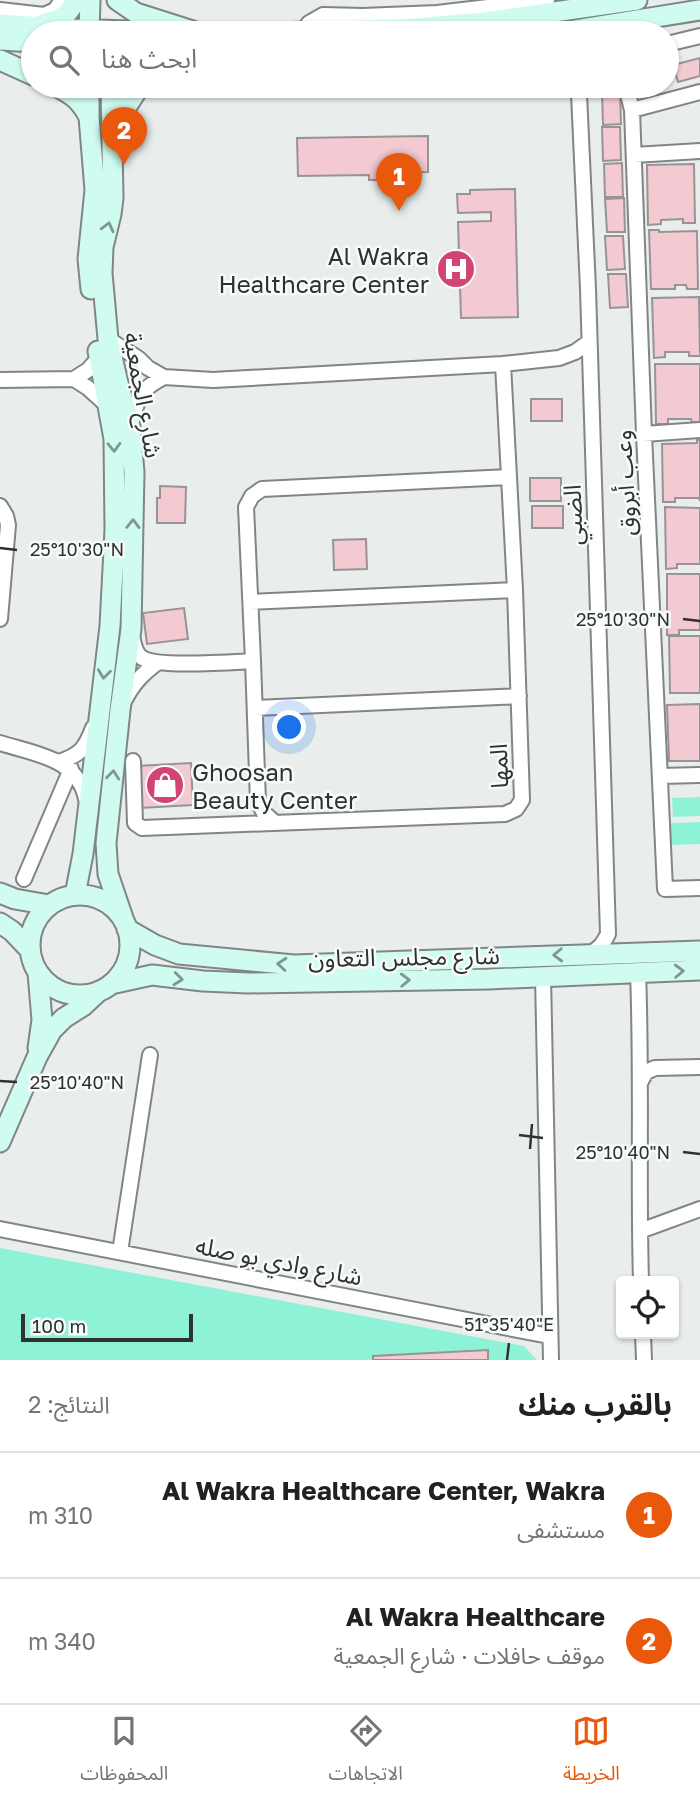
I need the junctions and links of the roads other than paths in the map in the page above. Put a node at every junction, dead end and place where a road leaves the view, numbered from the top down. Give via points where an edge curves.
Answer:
1 (76, 0) edge
2 (114, 0) edge
3 (547, 0) edge
4 (636, 0) edge
5 (59, 5) edge
6 (0, 10) edge
7 (700, 10) edge
8 (662, 17) junction
9 (55, 21) edge
10 (101, 21) edge
11 (159, 21) edge
12 (312, 21) edge
13 (491, 21) edge
14 (636, 21) edge
15 (659, 21) edge
16 (0, 24) edge
17 (21, 30) edge
18 (21, 36) edge
19 (700, 36) edge
20 (0, 40) edge
21 (679, 41) edge
22 (0, 58) edge
23 (21, 58) edge
24 (21, 69) edge
25 (700, 92) edge
26 (76, 98) edge
27 (89, 98) edge
28 (111, 98) edge
29 (133, 98) edge
30 (578, 98) edge
31 (629, 98) edge
32 (677, 98) edge
33 (679, 98) edge
34 (632, 110) junction
35 (89, 117) junction
36 (111, 135) junction
37 (700, 151) edge
38 (634, 155) junction
39 (589, 342) junction
40 (103, 347) junction
41 (503, 364) junction
42 (164, 377) junction
43 (74, 379) junction
44 (0, 380) edge
45 (108, 406) junction
46 (130, 426) junction
47 (700, 430) edge
48 (644, 434) junction
49 (509, 477) junction
50 (0, 506) edge
51 (514, 590) junction
52 (251, 602) junction
53 (0, 619) edge
54 (131, 629) junction
55 (253, 662) junction
56 (157, 663) junction
57 (519, 696) junction
58 (111, 707) junction
59 (255, 708) junction
60 (0, 743) edge
61 (133, 761) dead end
62 (65, 765) junction
63 (700, 775) edge
64 (660, 776) junction
65 (88, 808) junction
66 (275, 822) junction
67 (24, 879) dead end
68 (700, 888) edge
69 (0, 892) edge
70 (75, 895) junction
71 (49, 905) junction
72 (0, 923) edge
73 (126, 925) junction
74 (608, 934) junction
75 (30, 950) junction
76 (700, 951) edge
77 (636, 952) junction
78 (589, 954) junction
79 (700, 970) edge
80 (638, 972) junction
81 (38, 973) junction
82 (543, 976) junction
83 (105, 988) junction
84 (150, 1055) dead end
85 (37, 1057) junction
86 (700, 1067) edge
87 (640, 1083) junction
88 (0, 1142) edge
89 (700, 1209) edge
90 (0, 1229) edge
91 (640, 1231) junction
92 (120, 1252) junction
93 (641, 1276) edge
94 (549, 1336) junction
95 (643, 1339) edge
96 (551, 1360) edge
97 (644, 1360) edge

1 - 9 main road via 70,11
2 - 10 main road
2 - 11 main road
3 - 12 street via 437,13 323,15
4 - 13 main road
5 - 6 street via 44,15
7 - 8 main road
8 - 14 main road
8 - 15 main road
16 - 17 main road
18 - 20 main road
19 - 21 street
22 - 23 main road
22 - 24 main road
25 - 33 street
26 - 35 main road
27 - 35 main road, شارع الجمعية
28 - 36 main road, شارع الجمعية
29 - 36 main road
30 - 39 street, الضبي
31 - 34 street, وعب أبروق
32 - 34 street
34 - 38 street, وعب أبروق
35 - 40 main road, شارع الجمعية via 95,190 88,259
40 -> 36 main road, شارع الجمعية via 103,247 113,198
37 - 38 street
38 - 48 street, وعب أبروق
39 - 41 street via 559,358
39 - 74 street, الضبي
40 - 42 street via 139,359
40 - 43 street via 88,370
40 - 45 main road, شارع الجمعية
40 - 46 main road, شارع الجمعية
41 - 42 street via 213,380
41 - 49 street, المها
42 - 46 street via 140,394
43 - 44 street
43 - 45 street
45 -> 58 main road, شارع الجمعية via 114,439 115,530
54 -> 46 main road, شارع الجمعية via 134,472
47 - 48 street
48 - 64 street, وعب أبروق
49 - 51 street, المها
49 - 52 street via 262,489 246,507
50 - 53 street via 8,525
51 - 52 street
51 - 57 street, المها
52 - 55 street
54 - 56 street via 141,658
54 - 58 main road, شارع الجمعية
55 - 56 street
55 - 59 street
56 - 58 street
57 - 59 street
57 - 66 street, المها via 522,800 516,809 505,814
58 - 62 street via 87,743
58 - 65 main road, شارع الجمعية
73 -> 58 main road, شارع الجمعية via 108,874
59 - 66 street via 258,802
60 - 62 street
61 - 66 street, المها via 135,822 142,828
62 - 65 street via 84,787
62 - 67 street
63 - 64 street
64 - 68 street, وعب أبروق via 665,889
65 - 70 main road, شارع الجمعية
69 - 71 main road
70 - 71 main road
70 - 73 main road via 103,901
71 - 75 main road via 37,918
72 - 75 main road
78 -> 73 main road, شارع مجلس التعاون via 294,965 179,954 155,946
73 - 83 main road via 128,960
74 - 77 street via 615,943
74 - 78 street via 598,950
75 - 81 main road
76 - 77 main road, شارع مجلس التعاون
77 - 78 main road, شارع مجلس التعاون
80 -> 79 main road, شارع مجلس التعاون
80 - 82 main road, شارع مجلس التعاون
80 - 87 street
81 - 83 main road via 65,993 82,995
81 - 85 main road via 42,1020
83 -> 82 main road, شارع مجلس التعاون via 152,975 248,983
82 - 94 street
83 - 85 main road via 52,1030
84 - 92 street
85 - 88 main road
86 - 87 street via 655,1068 646,1072
87 - 91 street
89 - 91 street
90 - 92 street, شارع وادي بو صله
91 - 93 street
92 - 94 street, شارع وادي بو صله
94 - 96 street
95 - 97 street

